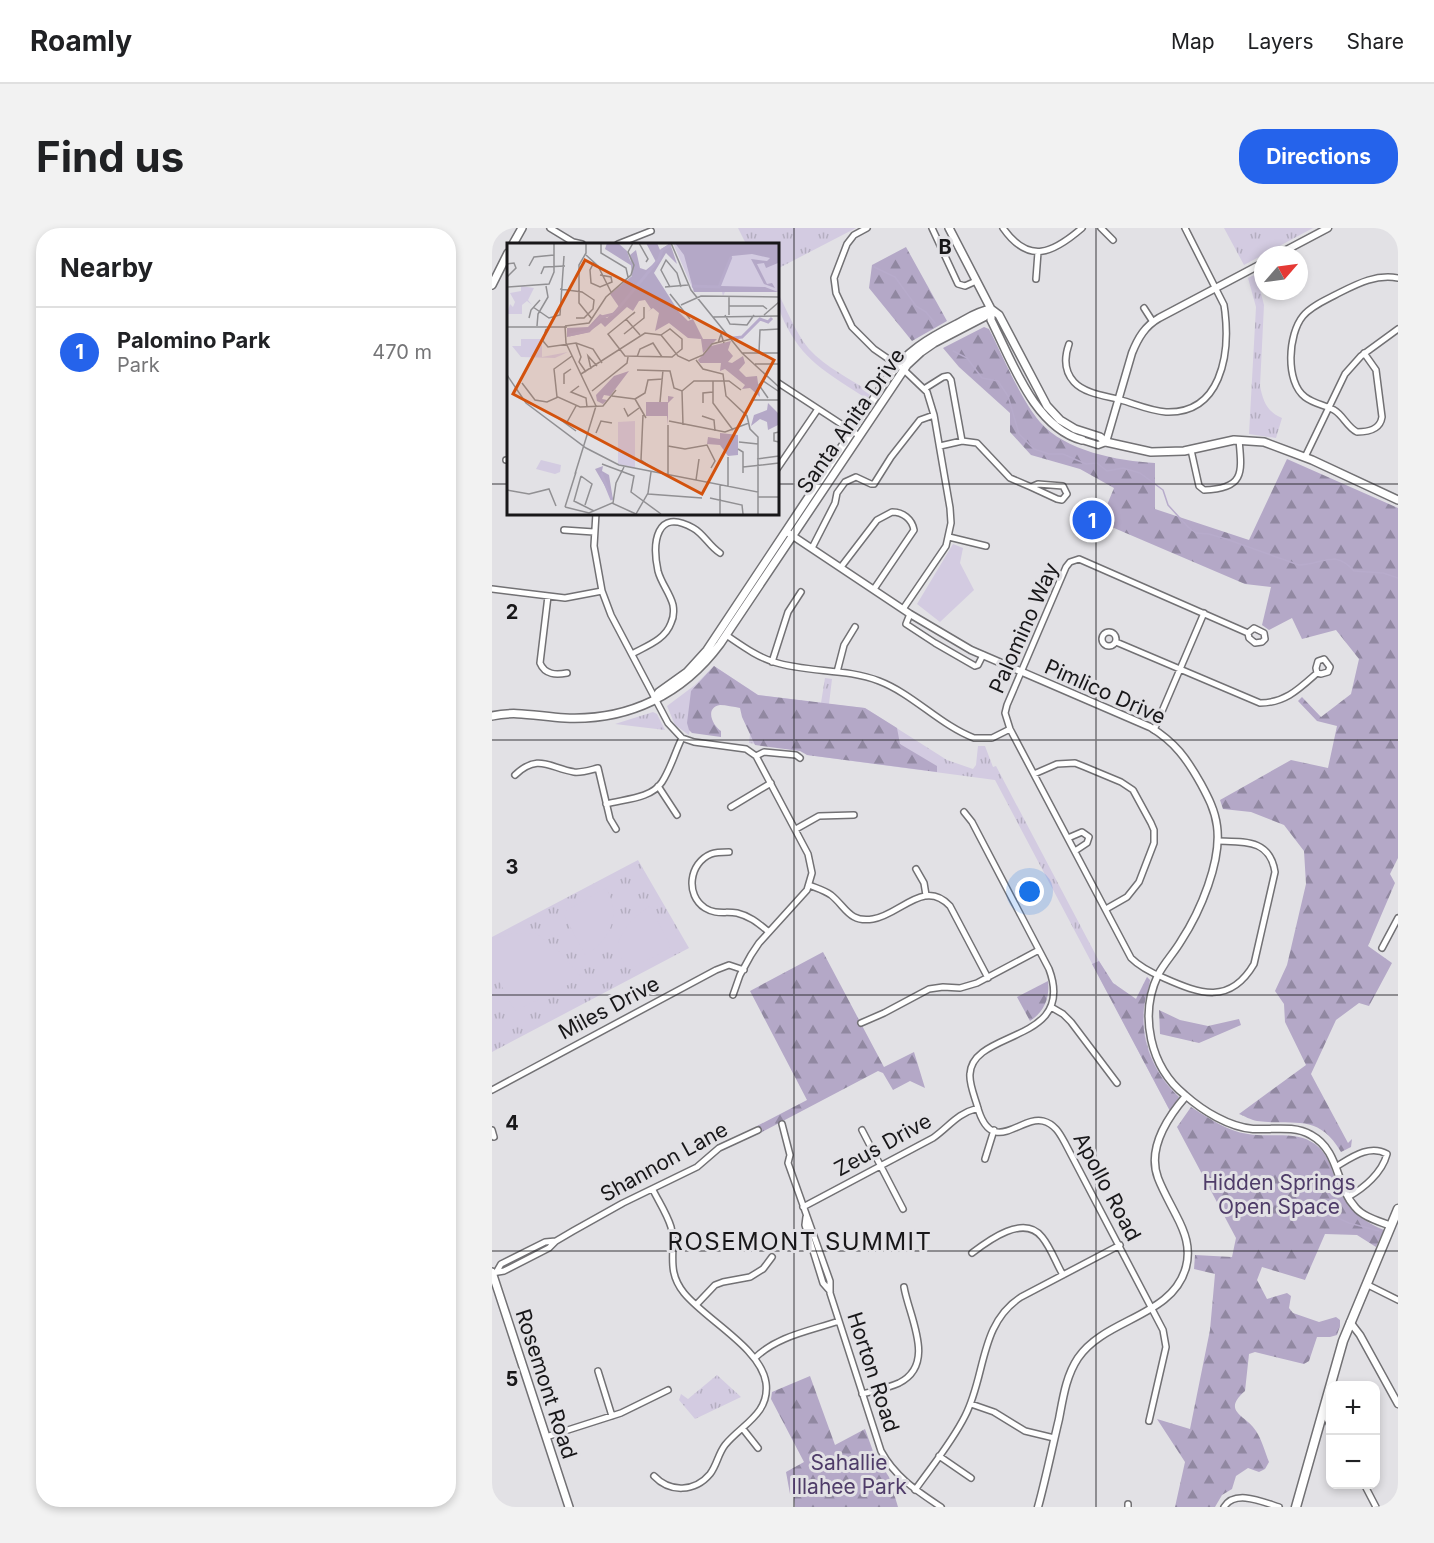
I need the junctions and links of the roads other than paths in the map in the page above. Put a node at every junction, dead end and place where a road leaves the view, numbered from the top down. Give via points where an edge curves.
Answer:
1 (522, 228) edge
2 (550, 228) edge
3 (867, 228) edge
4 (932, 228) edge
5 (949, 228) edge
6 (1003, 228) edge
7 (1082, 228) edge
8 (1101, 228) edge
9 (1185, 228) edge
10 (1328, 228) edge
11 (651, 231) dead end
12 (1113, 240) dead end
13 (514, 243) edge
14 (572, 243) edge
15 (621, 243) edge
16 (1294, 246) edge
17 (1038, 252) junction
18 (507, 255) edge
19 (1254, 268) edge
20 (1398, 278) edge
21 (1036, 279) dead end
22 (976, 281) junction
23 (492, 285) edge
24 (1215, 288) junction
25 (1144, 308) dead end
26 (991, 309) junction
27 (1153, 322) junction
28 (1398, 329) edge
29 (1069, 344) dead end
30 (1364, 353) junction
31 (900, 367) junction
32 (778, 383) edge
33 (924, 388) junction
34 (1119, 399) junction
35 (1327, 408) junction
36 (818, 409) junction
37 (934, 415) junction
38 (855, 433) junction
39 (1082, 440) joint
40 (1239, 440) junction
41 (962, 441) junction
42 (1107, 442) junction
43 (940, 446) junction
44 (1191, 450) junction
45 (1305, 457) junction
46 (779, 460) edge
47 (1031, 487) junction
48 (1398, 500) edge
49 (596, 514) edge
50 (564, 530) dead end
51 (594, 532) junction
52 (790, 533) junction
53 (949, 537) junction
54 (986, 546) dead end
55 (812, 548) junction
56 (720, 553) dead end
57 (841, 567) junction
58 (492, 589) edge
59 (874, 589) junction
60 (602, 591) junction
61 (801, 592) dead end
62 (548, 596) junction
63 (903, 609) junction
64 (1204, 613) junction
65 (910, 614) junction
66 (855, 627) dead end
67 (1248, 633) dead end
68 (726, 635) junction
69 (1116, 642) dead end
70 (632, 654) junction
71 (983, 655) junction
72 (772, 662) junction
73 (1180, 670) junction
74 (837, 672) junction
75 (1020, 672) junction
76 (567, 673) dead end
77 (1317, 673) dead end
78 (655, 698) junction
79 (492, 716) edge
80 (1010, 729) junction
81 (1154, 730) junction
82 (682, 738) junction
83 (756, 756) junction
84 (800, 758) dead end
85 (1034, 774) junction
86 (515, 775) dead end
87 (771, 783) junction
88 (658, 786) junction
89 (606, 804) junction
90 (730, 807) dead end
91 (964, 812) dead end
92 (677, 815) dead end
93 (854, 815) dead end
94 (616, 829) dead end
95 (795, 829) junction
96 (1068, 838) junction
97 (1218, 841) junction
98 (1075, 851) junction
99 (729, 852) dead end
100 (916, 869) dead end
101 (809, 885) junction
102 (926, 895) junction
103 (1106, 909) junction
104 (1398, 918) edge
105 (769, 932) junction
106 (1382, 948) dead end
107 (1039, 950) junction
108 (744, 970) junction
109 (1158, 975) junction
110 (988, 978) junction
111 (733, 995) dead end
112 (1051, 1007) junction
113 (861, 1023) dead end
114 (1117, 1083) dead end
115 (492, 1089) edge
116 (1186, 1096) junction
117 (978, 1108) junction
118 (782, 1124) dead end
119 (759, 1130) dead end
120 (862, 1130) dead end
121 (994, 1130) junction
122 (985, 1159) dead end
123 (1337, 1166) junction
124 (881, 1167) junction
125 (653, 1190) junction
126 (1348, 1197) junction
127 (803, 1208) junction
128 (903, 1209) dead end
129 (1398, 1209) edge
130 (1391, 1226) junction
131 (1120, 1245) junction
132 (972, 1253) dead end
133 (772, 1257) dead end
134 (494, 1272) edge
135 (1062, 1275) junction
136 (1366, 1284) junction
137 (904, 1287) dead end
138 (1398, 1300) edge
139 (696, 1305) junction
140 (1152, 1307) junction
141 (839, 1321) junction
142 (1350, 1322) junction
143 (755, 1358) junction
144 (598, 1371) dead end
145 (668, 1390) dead end
146 (862, 1394) junction
147 (971, 1404) junction
148 (1398, 1404) edge
149 (1323, 1411) junction
150 (612, 1416) junction
151 (1326, 1417) edge
152 (1149, 1421) dead end
153 (743, 1429) junction
154 (546, 1437) junction
155 (1054, 1438) junction
156 (758, 1448) dead end
157 (939, 1456) junction
158 (654, 1476) dead end
159 (971, 1478) dead end
160 (1366, 1489) edge
161 (915, 1490) junction
162 (1259, 1504) edge
163 (569, 1507) edge
164 (941, 1507) edge
165 (1038, 1507) edge
166 (1224, 1507) edge
167 (1280, 1507) edge
168 (1296, 1507) edge
169 (1376, 1507) edge

1 - 13 main road
2 - 14 street
3 - 31 street via 847,244 834,279 836,293 852,327
4 - 22 street via 958,284 965,286
5 - 22 main road
6 - 17 street via 1020,247
7 - 17 street via 1058,247
8 - 12 street
9 - 24 street
10 - 16 street
11 - 15 street
17 - 21 street
18 - 23 main road
19 - 24 street
20 - 35 street via 1356,284 1309,309 1298,323 1292,344 1296,385 1305,397
22 - 26 main road
24 - 27 street
24 - 34 street via 1226,319 1222,370 1214,389 1192,406 1172,411
25 - 27 street
26 - 31 main road, Santa Anita Drive
26 - 39 main road via 991,320 1037,408 1060,431
26 - 42 main road via 999,315 1051,412 1069,426
27 - 34 street via 1134,348
28 - 30 street
29 - 34 street via 1065,365 1074,382 1089,391
30 - 35 street via 1345,374
30 - 35 street via 1377,373 1382,417 1379,426 1357,432
31 - 33 street
31 - 38 main road, Santa Anita Drive
32 - 36 street
33 - 37 street
33 - 41 street via 945,376 951,380
34 - 42 street
35 - 45 street
36 - 38 street
36 - 46 street
37 - 43 street
37 - 55 street via 920,420 874,484 856,477 845,482
38 - 52 main road, Santa Anita Drive
39 - 42 street via 1098,445
40 - 44 main road
40 - 44 street via 1241,472 1235,482 1218,488 1204,490 1199,486
40 - 45 main road via 1268,443
41 - 43 street
41 - 47 street via 977,443 1010,478
42 - 44 main road via 1145,452
43 - 53 street via 950,508
45 - 48 main road
47 - 47 street via 1062,500 1067,494 1064,486
49 - 51 street
50 - 51 street
51 - 60 street
52 - 55 street, Pimlico Drive
52 - 68 main road, Santa Anita Drive
52 - 78 main road, Santa Anita Drive via 707,650
53 - 54 street
53 - 63 street
55 - 57 street, Pimlico Drive
56 - 70 street via 693,528 674,521 663,525 657,560 672,603 672,620 662,637
57 - 59 street, Pimlico Drive
57 - 59 street via 876,520 892,512 903,515 914,530
58 - 62 street
59 - 63 street, Pimlico Drive
60 - 62 street via 575,597
60 - 70 street
61 - 72 street via 788,612
62 - 76 street via 540,663 551,674
63 - 65 street, Pimlico Drive
64 - 67 street
64 - 73 street
64 - 75 street, Palomino Way via 1079,559 1073,560 1066,567
65 - 71 street, Pimlico Drive
65 - 71 street, Pimlico Drive via 907,625 975,666
66 - 74 street via 844,645
68 - 72 street
68 - 78 main road, Santa Anita Drive via 699,670 662,698
69 - 73 street
70 - 78 street
71 - 75 street, Pimlico Drive
72 - 74 street
73 - 77 street via 1267,703 1289,696
73 - 81 street
74 - 80 street via 881,681 974,738 992,738
75 - 80 street, Palomino Way via 1005,713
75 - 81 street, Pimlico Drive
78 - 79 main road, Santa Anita Drive via 619,713 591,717 512,713
78 - 82 street via 668,723
80 - 85 street, Palomino Way
81 - 97 street, Pimlico Drive via 1188,762 1212,805
82 - 83 street via 746,749
82 - 88 street
83 - 84 street via 764,752
83 - 87 street
85 - 96 street, Palomino Way
85 - 103 street via 1057,764 1075,763 1133,790 1149,818 1155,837 1144,871 1133,891
86 - 89 street via 538,763 577,772 598,768
87 - 90 street
87 - 95 street
88 - 89 street via 645,795
88 - 92 street
89 - 94 street
91 - 107 street
93 - 95 street via 819,816
95 - 101 street via 810,860
96 - 98 street, Palomino Way
96 - 98 street via 1082,832 1089,837
97 - 109 street, Pimlico Drive via 1199,908
97 - 109 street, Palomino Way via 1256,844 1274,863 1254,964 1242,980 1213,993 1194,991
98 - 103 street, Palomino Way
99 - 105 street via 710,854 696,866 692,881 695,897 711,911 744,915
100 - 102 street
101 - 102 street via 827,892 852,916 867,920 882,917
101 - 105 street
102 - 110 street via 940,897 950,906
103 - 109 street, Palomino Way via 1131,958
104 - 106 street
105 - 108 street
107 - 110 street
107 - 112 street via 1054,982
108 - 111 street
108 - 115 street, Miles Drive via 729,965 716,970
109 - 116 street, Pimlico Drive via 1149,1011 1151,1041 1165,1072
110 - 113 street via 960,988 929,989
112 - 114 street via 1068,1019
112 - 117 street via 1035,1024 975,1060 970,1077
116 - 123 street, Pimlico Drive via 1237,1126 1292,1129 1310,1134 1324,1145
116 - 140 street via 1161,1132 1155,1161 1158,1179 1185,1233 1187,1265 1173,1292
117 - 121 street via 983,1121
117 - 124 street, Zeus Drive via 961,1114 933,1138
118 - 127 street, Horton Road via 790,1155 788,1163
119 - 125 street, Shannon Lane via 719,1148 697,1167
120 - 124 street
121 - 122 street
121 - 131 street, Apollo Road via 1007,1132 1037,1120 1054,1127
123 - 126 street, Pimlico Drive
123 - 126 street via 1360,1152 1387,1154 1371,1181
124 - 127 street, Zeus Drive
124 - 128 street
125 - 134 street, Shannon Lane via 623,1203 522,1262
125 - 139 street via 670,1227 676,1279
126 - 130 street, Pimlico Drive via 1361,1212
127 - 141 street, Horton Road via 823,1283 830,1291
129 - 130 main road
130 - 136 main road
131 - 135 street
131 - 140 street, Apollo Road
132 - 135 street via 1011,1230 1026,1228 1042,1237
133 - 139 street via 750,1277 715,1285
134 - 154 main road, Rosemont Road
135 - 147 street via 1013,1302 998,1317 986,1344
136 - 138 street
136 - 142 main road
137 - 146 street via 920,1345 916,1365 901,1382
139 - 143 street
140 - 152 street, Apollo Road via 1166,1347
140 - 155 street via 1102,1334 1082,1353 1068,1380
141 - 143 street via 774,1343
141 - 146 street, Horton Road
142 - 148 street
142 - 149 main road
143 - 153 street via 764,1376 766,1392 759,1412
144 - 150 street
145 - 150 street
146 - 161 street, Horton Road via 887,1463
147 - 155 street via 994,1412 1024,1431
147 - 157 street
149 - 151 street
149 - 168 main road
150 - 154 street
153 - 156 street
153 - 158 street via 725,1445 711,1473 690,1487 669,1488
154 - 163 main road, Rosemont Road
155 - 165 street
157 - 159 street
157 - 161 street
160 - 169 street
161 - 164 street, Horton Road
162 - 166 street via 1233,1498
162 - 167 street

